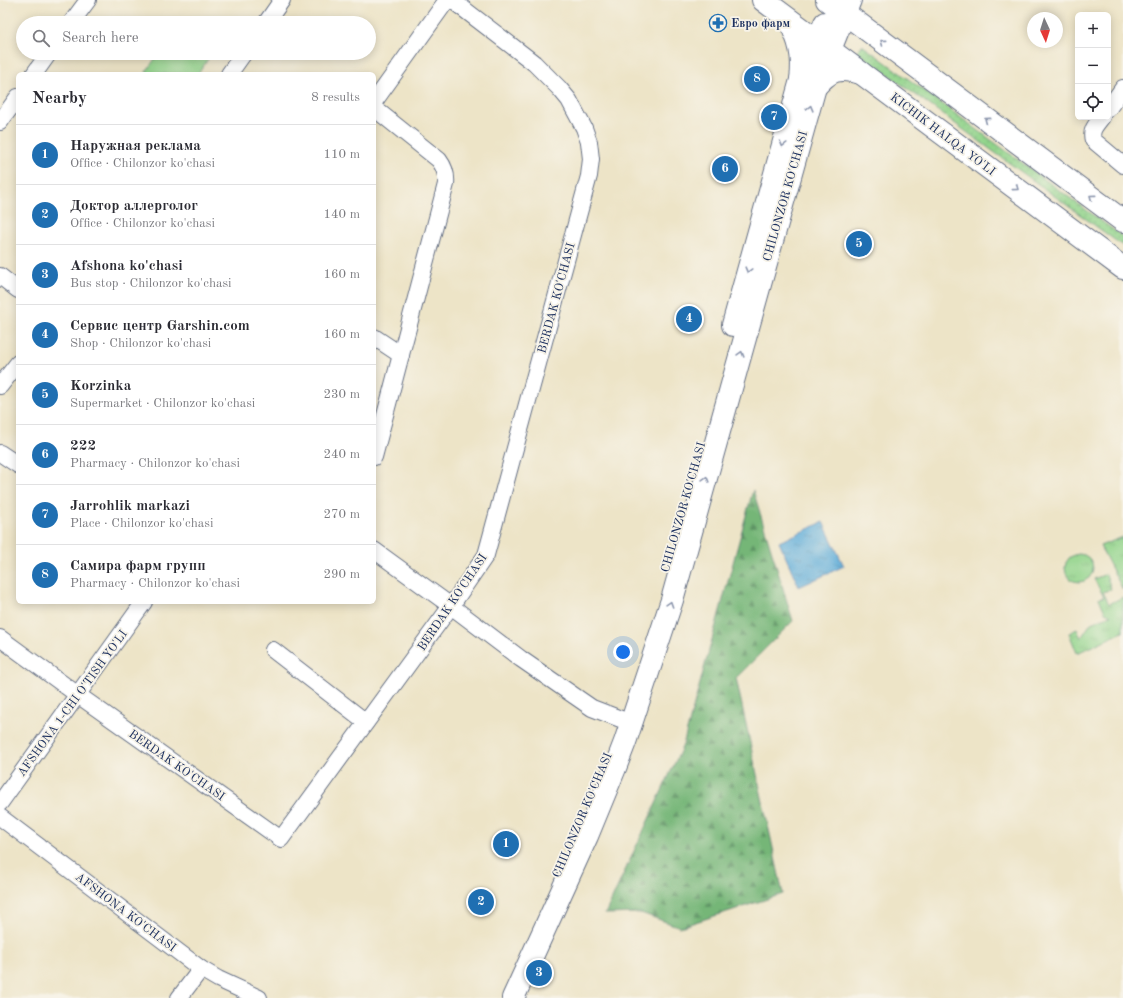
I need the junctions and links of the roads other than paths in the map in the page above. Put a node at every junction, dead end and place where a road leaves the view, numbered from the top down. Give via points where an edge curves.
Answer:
1 (88, 0) edge
2 (282, 0) edge
3 (446, 0) edge
4 (452, 0) edge
5 (763, 0) edge
6 (838, 4) edge
7 (76, 16) edge
8 (271, 16) edge
9 (789, 19) junction
10 (824, 45) junction
11 (44, 60) edge
12 (239, 60) edge
13 (35, 72) edge
14 (230, 72) edge
15 (861, 73) junction
16 (808, 83) junction
17 (1123, 88) edge
18 (376, 99) edge
19 (16, 100) edge
20 (1111, 104) edge
21 (376, 110) edge
22 (1100, 120) edge
23 (0, 122) edge
24 (1123, 165) edge
25 (1123, 221) edge
26 (1123, 268) edge
27 (0, 276) edge
28 (16, 288) edge
29 (376, 338) edge
30 (401, 355) junction
31 (16, 366) edge
32 (0, 386) edge
33 (376, 450) edge
34 (0, 453) edge
35 (16, 464) edge
36 (376, 551) edge
37 (143, 604) edge
38 (451, 606) junction
39 (0, 638) edge
40 (273, 650) dead end
41 (78, 695) junction
42 (625, 721) junction
43 (366, 722) junction
44 (0, 803) edge
45 (0, 817) edge
46 (201, 968) junction
47 (179, 998) edge
48 (259, 998) edge
49 (499, 998) edge
50 (513, 998) edge

1 - 7 street
2 - 8 street
3 - 18 street
4 - 38 street, BERDAK KO'CHASI via 534,63 559,88 569,100 584,128 591,159 589,176 486,555
5 - 9 main road, KICHIK HALQA YO'LI
6 - 10 main road, CHILONZOR KO'CHASI
25 -> 6 main road
9 - 10 main road, KICHIK HALQA YO'LI
9 - 16 main road via 801,47
10 - 15 main road, KICHIK HALQA YO'LI
10 - 16 main road, CHILONZOR KO'CHASI
11 - 13 street
12 - 14 street
15 - 16 main road via 847,69 838,70
15 -> 26 main road, KICHIK HALQA YO'LI
16 - 42 main road, CHILONZOR KO'CHASI via 672,600
17 - 20 street
19 - 23 street
21 - 30 street via 439,160 446,172 446,184
22 - 24 street via 1093,129 1093,140
27 - 28 street
29 - 30 street
30 - 33 street
31 - 32 street
34 - 35 street
36 - 38 street
37 - 41 street, AFSHONA 1-CHI O'TISH YO'LI
38 - 42 street via 592,708
38 - 43 street, BERDAK KO'CHASI
39 - 41 street, BERDAK KO'CHASI
40 - 43 street
41 - 43 street, BERDAK KO'CHASI via 281,839
41 - 44 street, AFSHONA 1-CHI O'TISH YO'LI
42 - 49 main road, CHILONZOR KO'CHASI
42 - 50 main road, CHILONZOR KO'CHASI via 615,768
45 - 46 street, AFSHONA KO'CHASI
46 - 47 street
46 - 48 street, AFSHONA KO'CHASI

